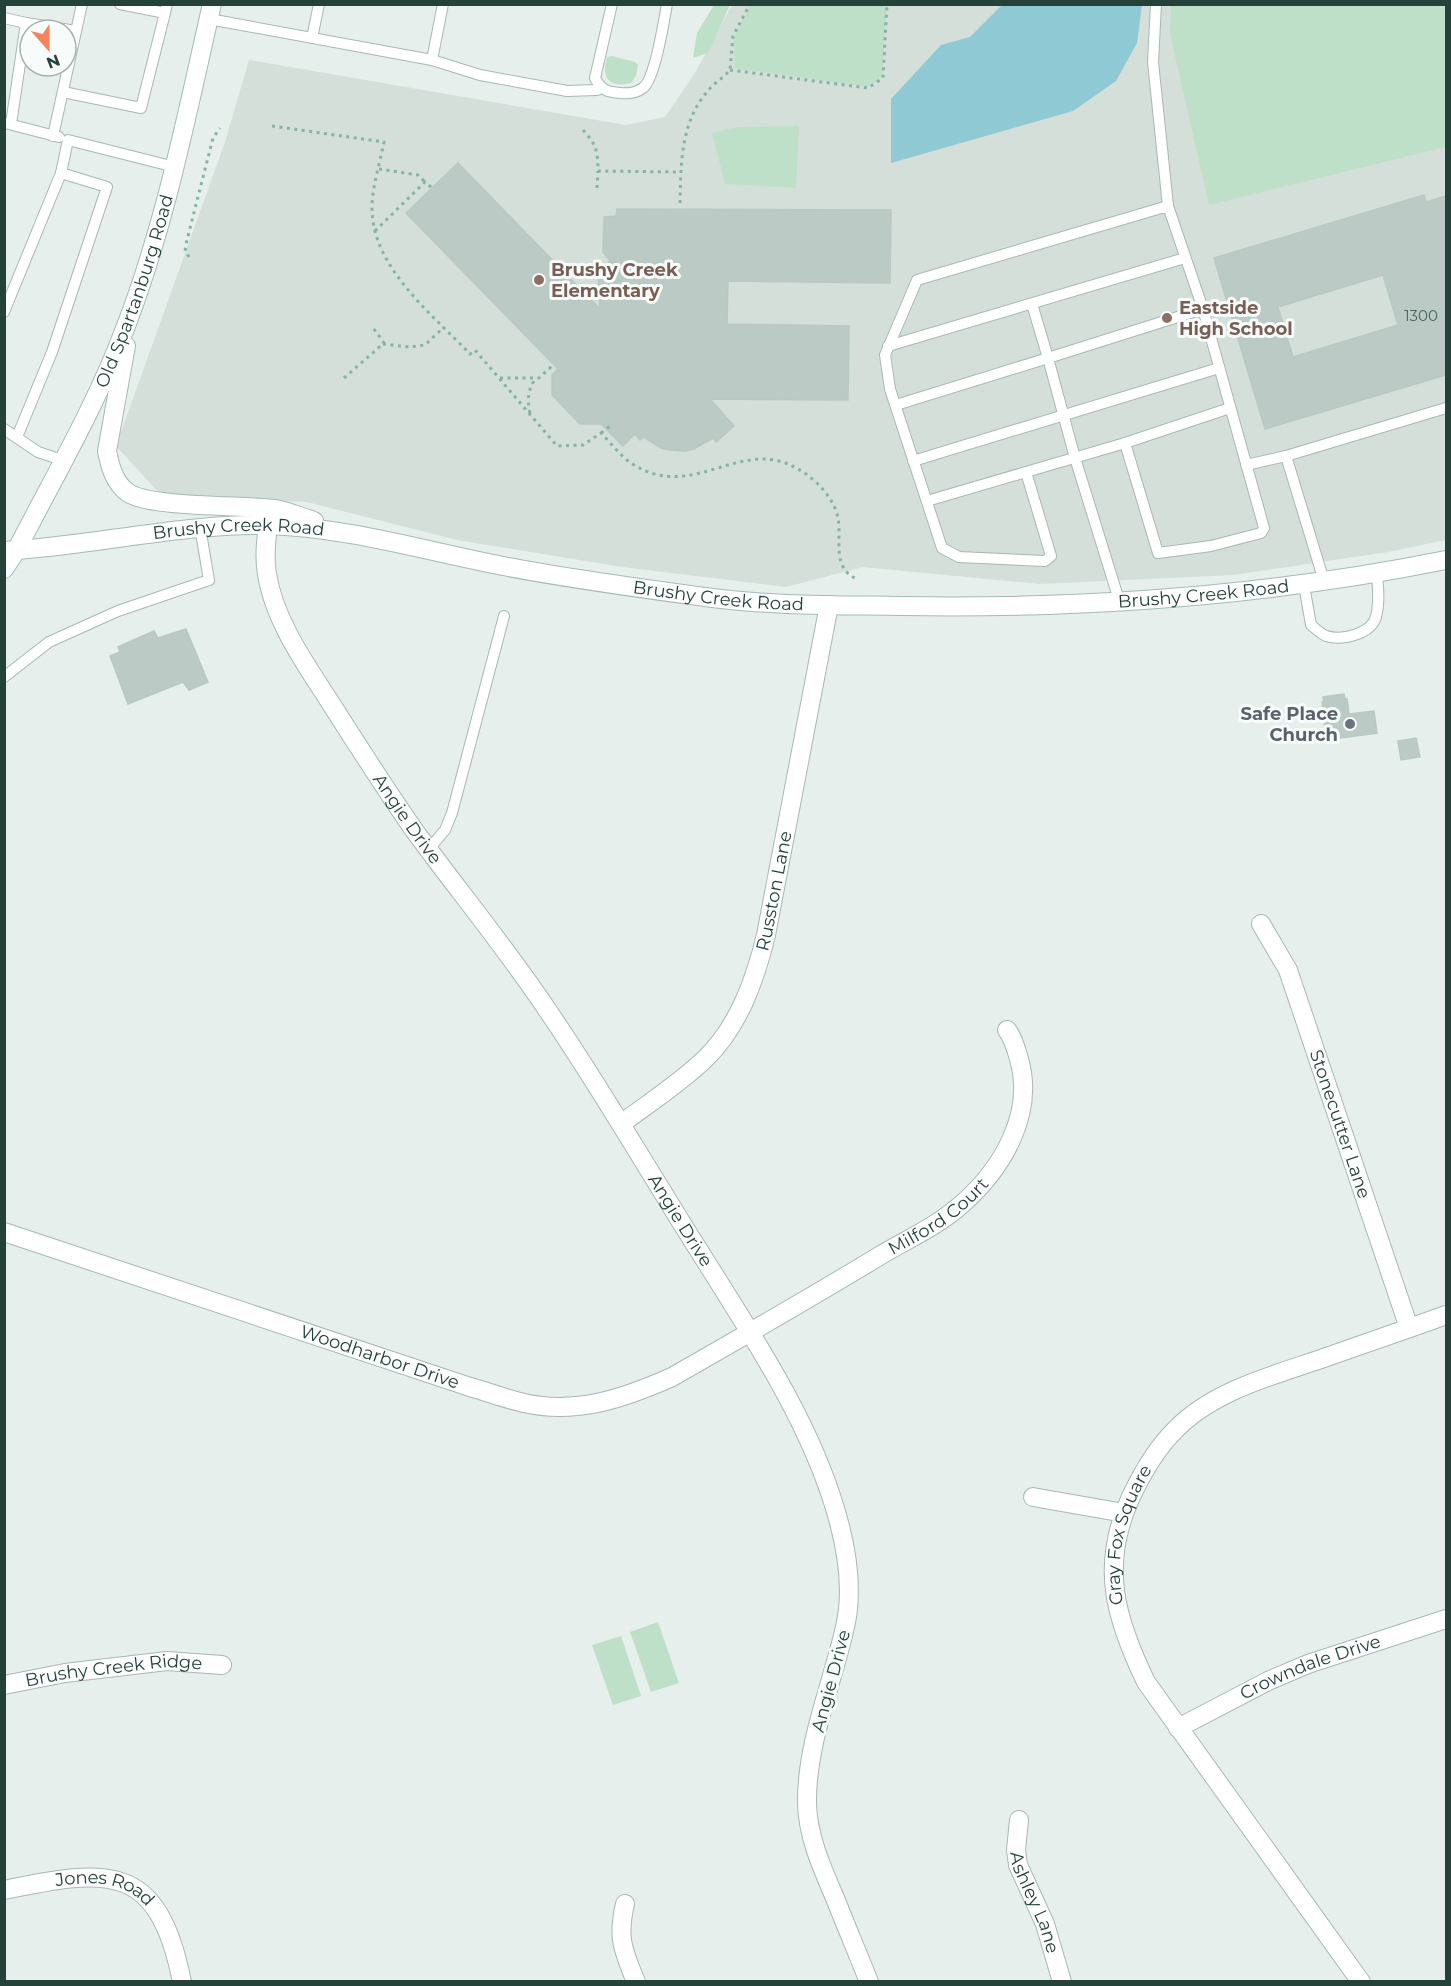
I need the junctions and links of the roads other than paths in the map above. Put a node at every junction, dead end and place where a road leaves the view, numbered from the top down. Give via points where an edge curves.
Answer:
1 (82, 4) edge
2 (120, 4) edge
3 (319, 4) edge
4 (442, 4) edge
5 (612, 4) edge
6 (667, 4) edge
7 (1156, 4) edge
8 (166, 9) edge
9 (210, 12) edge
10 (78, 22) edge
11 (312, 38) junction
12 (432, 60) junction
13 (18, 67) edge
14 (66, 78) edge
15 (600, 88) junction
16 (63, 92) junction
17 (8, 123) edge
18 (53, 136) junction
19 (68, 140) junction
20 (175, 167) junction
21 (61, 173) junction
22 (1168, 206) junction
23 (1185, 258) junction
24 (1032, 304) junction
25 (134, 305) junction
26 (1203, 309) junction
27 (4, 312) edge
28 (888, 346) junction
29 (1048, 358) junction
30 (1219, 368) junction
31 (896, 405) junction
32 (1230, 408) junction
33 (1446, 408) edge
34 (1064, 414) junction
35 (4, 429) edge
36 (17, 437) junction
37 (1125, 442) junction
38 (1286, 456) junction
39 (1075, 458) junction
40 (62, 460) junction
41 (913, 460) junction
42 (1246, 465) junction
43 (1026, 472) junction
44 (927, 501) junction
45 (268, 525) junction
46 (200, 527) junction
47 (388, 542) junction
48 (10, 551) edge
49 (1446, 560) edge
50 (4, 569) edge
51 (1377, 574) junction
52 (1324, 581) junction
53 (1304, 585) junction
54 (1119, 600) junction
55 (829, 605) junction
56 (504, 616) dead end
57 (4, 677) edge
58 (429, 849) junction
59 (1262, 924) dead end
60 (1007, 1030) dead end
61 (621, 1124) junction
62 (4, 1232) edge
63 (1446, 1315) edge
64 (1409, 1328) junction
65 (750, 1333) junction
66 (1033, 1497) dead end
67 (1124, 1513) junction
68 (1446, 1619) edge
69 (222, 1665) dead end
70 (4, 1685) edge
71 (1178, 1728) junction
72 (1019, 1820) dead end
73 (4, 1890) edge
74 (625, 1904) dead end
75 (182, 1982) edge
76 (636, 1982) edge
77 (869, 1982) edge
78 (1062, 1982) edge
79 (1361, 1982) edge

1 - 10 lane
2 - 8 lane
3 - 11 lane
4 - 12 lane
5 - 15 lane via 596,78
6 - 15 lane via 656,60 644,88 628,94
7 - 22 lane via 1153,62
8 - 16 lane via 141,108
9 - 11 lane
9 - 20 street, Old Spartanburg Road
11 - 12 lane
12 - 15 lane via 480,75 567,91
13 - 17 lane
14 - 16 lane
16 - 18 lane
17 - 18 lane
18 - 19 lane
19 - 20 lane
19 - 21 lane
20 - 25 street, Old Spartanburg Road
21 - 27 lane
21 - 36 lane via 108,187 52,352
22 - 23 lane
22 - 28 lane via 917,280
23 - 24 lane
23 - 26 lane
24 - 28 lane
24 - 29 lane
25 - 40 street, Old Spartanburg Road via 101,385
25 - 47 street via 107,451 118,483 128,493 170,503 276,510
26 - 29 lane
26 - 30 lane
28 - 31 lane via 885,355
29 - 31 lane
29 - 34 lane
30 - 32 lane
30 - 34 lane
31 - 41 lane
32 - 37 lane
32 - 42 lane
33 - 38 lane
34 - 39 lane
34 - 41 lane
35 - 36 lane
36 - 40 lane via 38,452
37 - 39 lane
37 - 42 lane via 1158,553 1211,546 1261,533 1264,528
38 - 42 lane
38 - 52 lane
39 - 43 lane
39 - 54 lane
40 - 48 street, Old Spartanburg Road
41 - 44 lane
43 - 44 lane
43 - 44 lane via 1051,556 1045,561 959,557 942,548
45 - 46 street, Brushy Creek Road
45 - 47 street, Brushy Creek Road via 310,527
45 - 58 street, Angie Drive via 267,577 288,632 360,750
46 - 48 street, Brushy Creek Road
46 - 57 lane via 209,580 118,611 49,642
47 - 55 street, Brushy Creek Road via 505,567 709,598
48 - 50 street
49 - 51 street, Brushy Creek Road
51 - 52 street, Brushy Creek Road
51 - 53 lane via 1376,620 1363,632 1343,637 1326,635 1311,625
52 - 53 street, Brushy Creek Road
53 - 54 street, Brushy Creek Road via 1185,598
54 - 55 street, Brushy Creek Road via 999,607
55 - 61 street, Russton Lane via 766,935 752,983 733,1023 706,1058
56 - 58 lane via 452,813 445,830
58 - 61 street, Angie Drive via 545,1007
59 - 64 street, Stonecutter Lane via 1287,970
60 - 65 street, Milford Court via 1022,1067 1020,1113 1010,1144 983,1184 955,1210
61 - 65 street, Angie Drive
62 - 65 street, Woodharbor Drive via 470,1387 533,1404 574,1407 623,1397 672,1377
63 - 64 street, Gray Fox Square
64 - 67 street, Gray Fox Square via 1272,1376 1202,1408 1175,1429 1149,1461
65 - 77 street, Angie Drive via 804,1429 831,1499 844,1548 849,1580 846,1624 816,1739 807,1806 819,1860
66 - 67 street
67 - 71 street, Gray Fox Square via 1113,1565 1121,1620 1146,1682
68 - 71 street, Crowndale Drive via 1308,1664
69 - 70 street, Brushy Creek Ridge via 167,1661
71 - 79 street, Gray Fox Square
72 - 78 street, Ashley Lane via 1018,1865 1045,1924
73 - 75 street, Jones Road via 96,1876 130,1885 149,1899 163,1918 176,1950
74 - 76 street via 620,1924 622,1950

